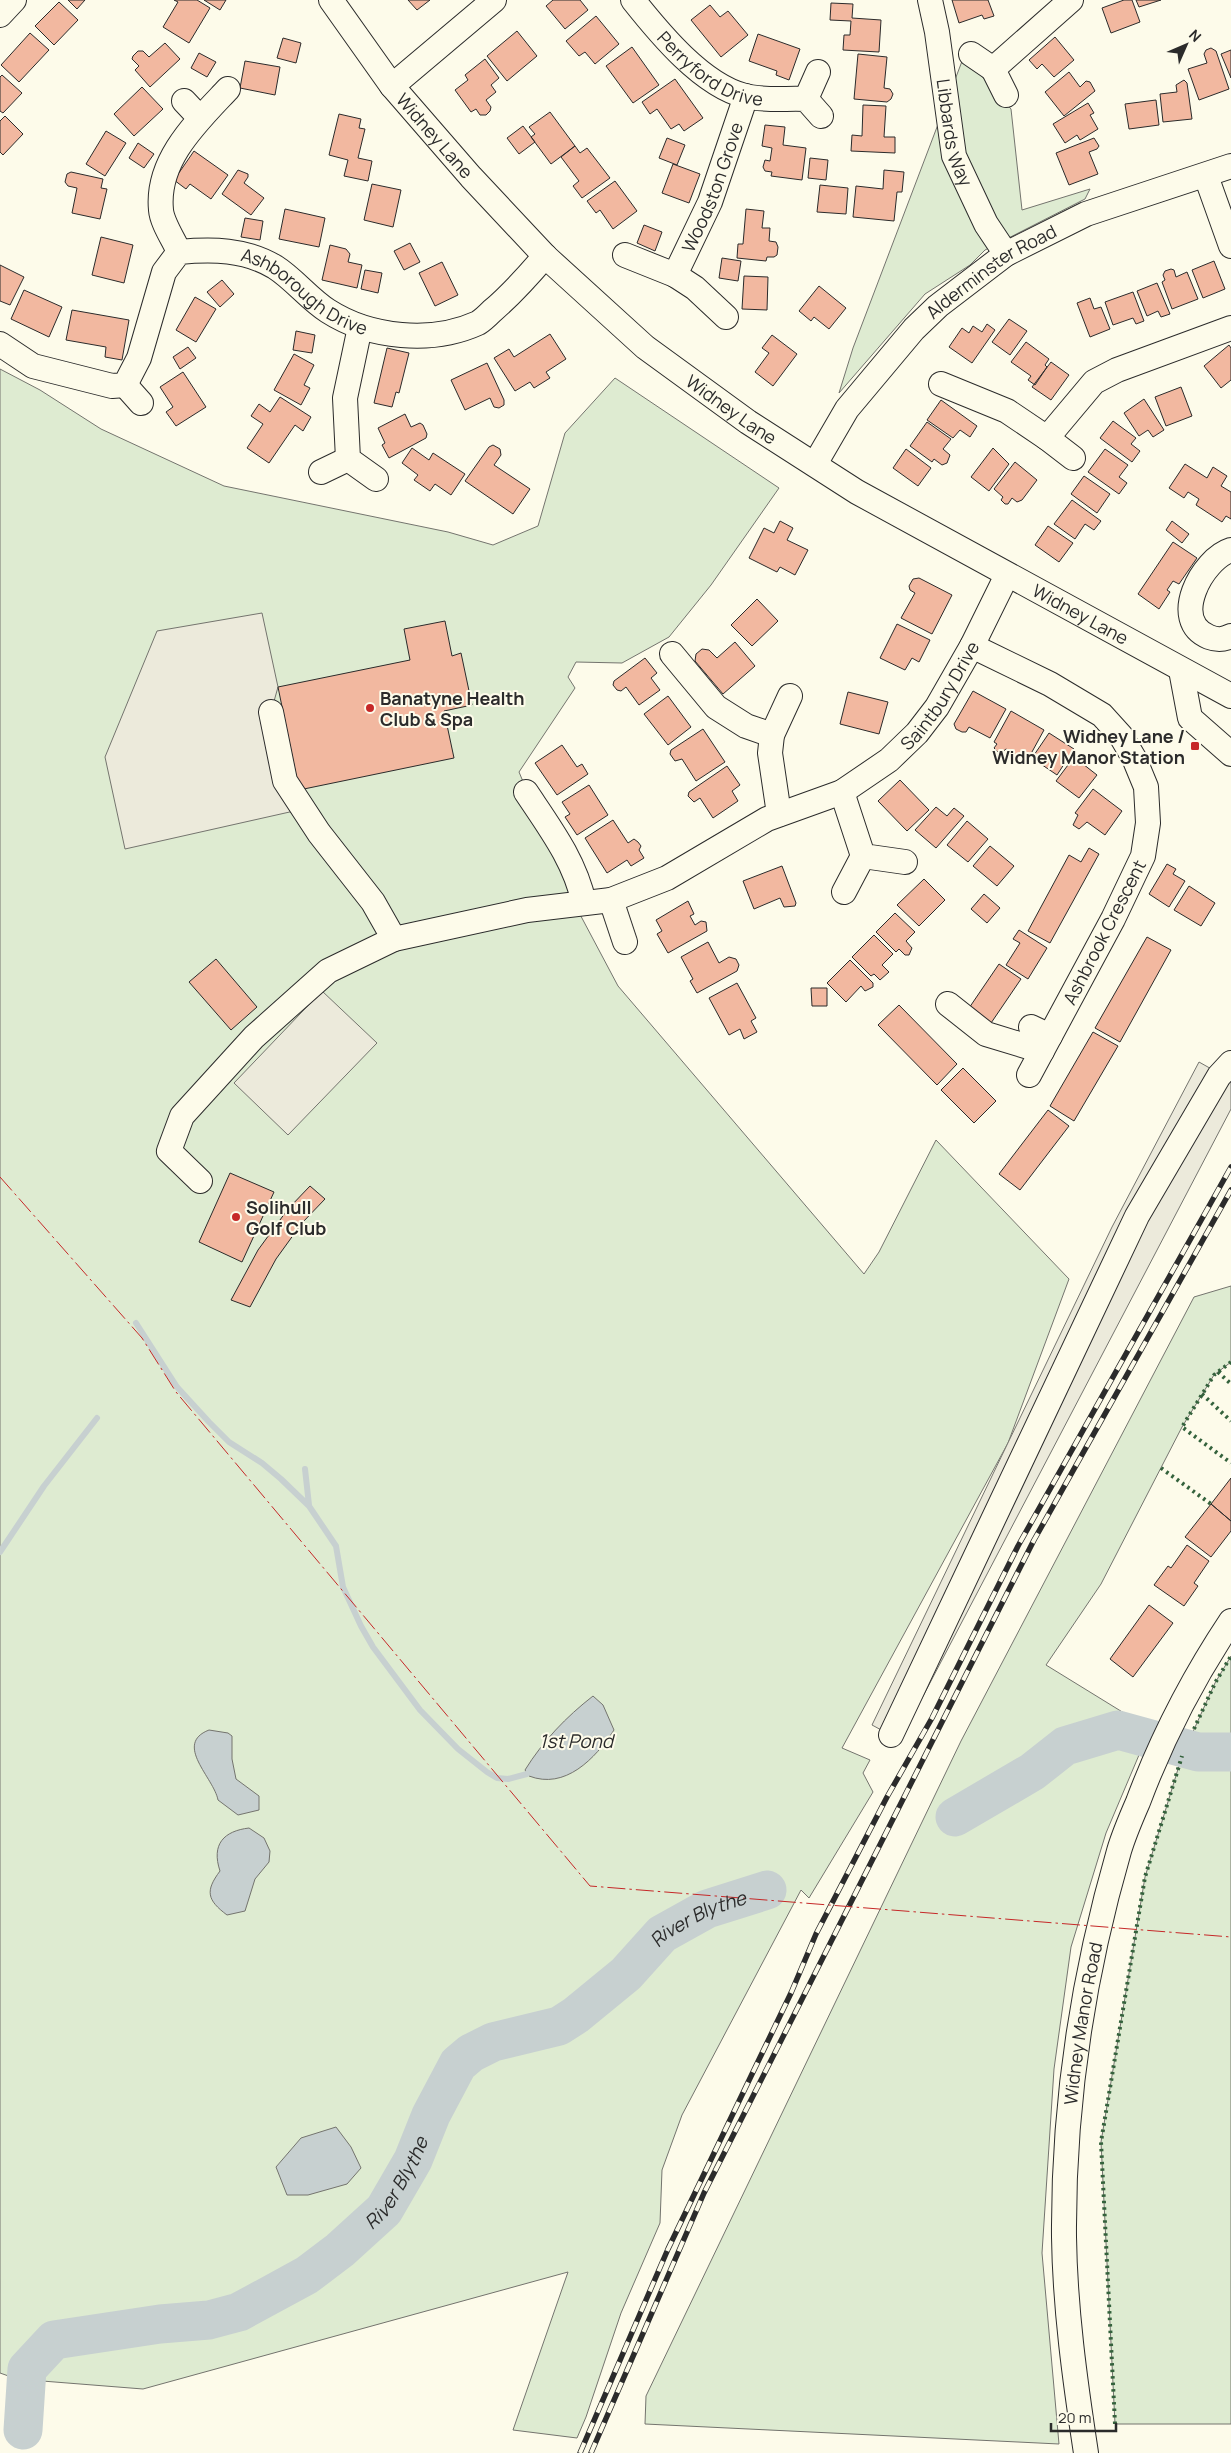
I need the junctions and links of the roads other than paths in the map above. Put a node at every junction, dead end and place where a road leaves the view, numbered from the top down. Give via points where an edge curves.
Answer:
1 (14, 0) edge
2 (331, 0) edge
3 (494, 0) edge
4 (633, 0) edge
5 (930, 0) edge
6 (1072, 0) edge
7 (0, 15) edge
8 (972, 54) dead end
9 (993, 69) junction
10 (818, 72) dead end
11 (392, 86) junction
12 (228, 89) dead end
13 (1006, 95) dead end
14 (746, 96) junction
15 (184, 101) dead end
16 (200, 118) junction
17 (1231, 166) edge
18 (1206, 176) junction
19 (1231, 246) edge
20 (179, 252) junction
21 (626, 254) dead end
22 (1006, 254) junction
23 (545, 256) junction
24 (675, 275) junction
25 (726, 317) dead end
26 (360, 327) junction
27 (1231, 328) edge
28 (0, 344) edge
29 (941, 384) dead end
30 (125, 385) junction
31 (141, 403) dead end
32 (1047, 438) junction
33 (1073, 458) dead end
34 (348, 459) junction
35 (815, 464) junction
36 (321, 472) dead end
37 (376, 479) dead end
38 (1231, 550) edge
39 (1007, 575) junction
40 (1231, 636) edge
41 (972, 646) junction
42 (672, 654) dead end
43 (1181, 670) junction
44 (790, 696) dead end
45 (1231, 696) edge
46 (271, 712) dead end
47 (772, 735) junction
48 (1231, 754) edge
49 (526, 792) dead end
50 (842, 792) junction
51 (780, 814) junction
52 (862, 856) junction
53 (905, 862) dead end
54 (844, 892) dead end
55 (611, 900) junction
56 (579, 904) junction
57 (394, 939) junction
58 (625, 942) dead end
59 (948, 1004) dead end
60 (1041, 1038) junction
61 (1231, 1063) edge
62 (1029, 1075) dead end
63 (200, 1181) dead end
64 (1231, 1621) edge
65 (891, 1735) dead end
66 (1086, 2453) edge

1 - 7 street
2 - 11 street, Widney Lane
3 - 11 street
4 - 14 street, Perryford Drive via 688,61 724,87
5 - 22 street, Libbards Way via 954,156 986,224
6 - 9 street
8 - 9 street
9 - 13 street
10 - 14 street, Perryford Drive via 814,108
11 - 23 street, Widney Lane
12 - 16 street
14 - 24 street, Woodston Grove via 710,202
15 - 16 street
16 - 20 street via 164,172 161,210
17 - 18 street, Alderminster Road
18 - 19 street
18 - 22 street, Alderminster Road via 1086,214
20 - 26 street, Ashborough Drive via 241,253 274,267 328,311
20 - 30 street via 164,272 139,358
21 - 24 street
22 - 35 street, Alderminster Road via 945,300 914,329 848,409
23 - 26 street, Ashborough Drive via 518,288 479,322 437,335 400,334
23 - 35 street, Widney Lane via 645,347 748,422
24 - 25 street via 695,288
26 - 34 street via 344,398
27 - 32 street via 1094,382
28 - 30 street via 33,366 112,386
29 - 32 street via 983,390
30 - 31 street
32 - 33 street
34 - 36 street
34 - 37 street
35 - 39 street, Widney Lane via 857,492
38 - 40 street via 1214,560 1207,570 1191,596 1191,612 1200,633 1220,640
39 - 41 street, Saintbury Drive
39 - 43 street, Widney Lane
41 - 50 street, Saintbury Drive via 937,707 917,733 890,760
41 - 60 street, Ashbrook Crescent via 1050,684 1102,715 1121,736 1146,787 1148,822 1143,856 1113,919
42 - 47 street via 716,708 746,726
43 - 45 street, Widney Lane
43 - 48 street via 1190,718
44 - 47 street
46 - 57 street via 286,781 319,833 373,902
47 - 51 street via 770,753
49 - 56 street via 568,855 580,884
50 - 51 street, Saintbury Drive
50 - 52 street
51 - 55 street, Saintbury Drive via 667,878
52 - 53 street
52 - 54 street
55 - 56 street, Saintbury Drive
55 - 58 street
56 - 57 street, Saintbury Drive via 527,910
57 - 63 street, Saintbury Drive via 328,971 254,1037 182,1116 169,1151
59 - 60 street via 986,1034
60 - 62 street, Ashbrook Crescent
61 - 65 street via 1219,1076 1138,1216
64 - 66 street, Widney Manor Road via 1157,1752 1120,1849 1092,1956 1074,2069 1064,2237 1069,2329

